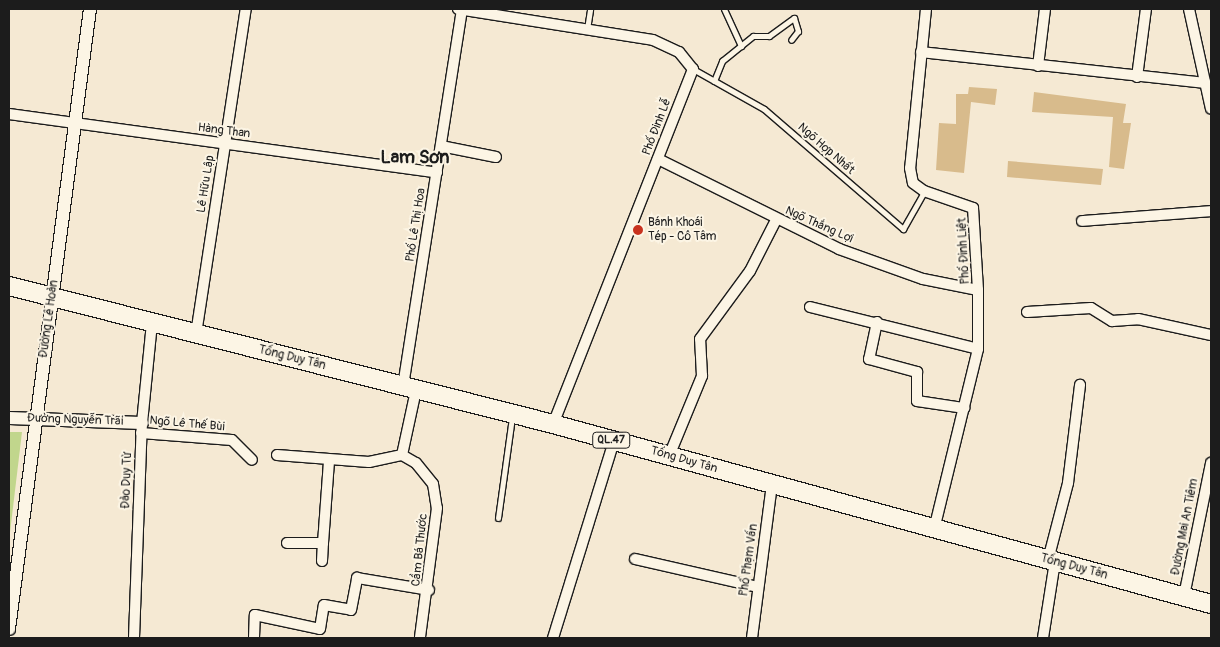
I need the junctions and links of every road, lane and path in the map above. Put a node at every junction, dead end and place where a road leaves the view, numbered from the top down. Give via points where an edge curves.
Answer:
1 (90, 9) edge
2 (246, 9) edge
3 (458, 9) edge
4 (462, 9) edge
5 (590, 9) edge
6 (724, 9) edge
7 (926, 9) edge
8 (1045, 9) edge
9 (1146, 9) edge
10 (1189, 9) edge
11 (587, 29) junction
12 (791, 40) dead end
13 (741, 46) junction
14 (921, 52) junction
15 (1038, 66) junction
16 (693, 69) junction
17 (1136, 77) junction
18 (714, 81) junction
19 (1205, 84) junction
20 (1211, 110) edge
21 (9, 114) edge
22 (74, 126) junction
23 (225, 144) junction
24 (441, 146) junction
25 (496, 157) dead end
26 (658, 159) junction
27 (436, 173) junction
28 (924, 191) junction
29 (1211, 212) edge
30 (776, 220) junction
31 (1082, 221) dead end
32 (9, 286) edge
33 (978, 290) junction
34 (53, 298) junction
35 (810, 307) dead end
36 (1027, 312) dead end
37 (877, 322) junction
38 (152, 323) junction
39 (196, 334) junction
40 (1211, 335) edge
41 (978, 349) junction
42 (1080, 385) dead end
43 (409, 388) junction
44 (964, 408) junction
45 (513, 414) junction
46 (9, 418) edge
47 (34, 418) junction
48 (554, 424) junction
49 (142, 428) junction
50 (614, 441) junction
51 (277, 455) dead end
52 (402, 455) junction
53 (669, 456) junction
54 (252, 460) dead end
55 (329, 462) junction
56 (1211, 463) edge
57 (772, 485) junction
58 (498, 518) dead end
59 (934, 529) junction
60 (287, 543) dead end
61 (323, 543) junction
62 (635, 559) dead end
63 (1051, 560) junction
64 (322, 561) dead end
65 (758, 586) junction
66 (429, 590) junction
67 (1184, 596) junction
68 (1211, 604) edge
69 (9, 629) edge
70 (134, 638) edge
71 (254, 638) edge
72 (420, 638) edge
73 (553, 638) edge
74 (752, 638) edge
75 (1042, 638) edge

1 - 22 street, Đường Lê Hoàn
2 - 23 street, Lê Hữu Lập
3 - 4 street
4 - 11 street
4 - 24 street, Phố Lê Thị Hoa
5 - 11 lane
6 - 13 lane
7 - 14 street
8 - 15 street
9 - 17 street
10 - 19 street
11 - 16 street via 667,44
12 - 13 lane via 798,31 794,18 769,36 753,36
13 - 18 lane via 722,61
14 - 15 street
14 - 28 street via 910,168 913,183
15 - 17 street
16 - 18 lane, Ngõ Hợp Nhất
16 - 26 street, Phố Đinh Lễ
17 - 19 street
18 - 28 lane, Ngõ Hợp Nhất via 764,109 903,229
19 - 20 street
21 - 22 street, Hàng Than
22 - 23 street, Hàng Than
22 - 34 street, Đường Lê Hoàn
23 - 27 street, Hàng Than
23 - 39 street, Lê Hữu Lập
24 - 25 street
24 - 27 street, Phố Lê Thị Hoa
26 - 30 street, Ngõ Thắng Lợi
26 - 48 street, Phố Đinh Lễ via 585,334
27 - 43 street, Phố Lê Thị Hoa
28 - 33 street, Phố Đinh Liệt via 973,208
29 - 31 street
30 - 33 street, Ngõ Thắng Lợi via 886,267
30 - 53 street via 750,271 700,339 702,376
32 - 34 highway, Tống Duy Tân / QL.47
33 - 41 street, Phố Đinh Liệt
34 - 38 highway, Tống Duy Tân / QL.47
34 - 47 street, Đường Lê Hoàn
35 - 37 street
36 - 40 street via 1091,308 1112,321 1138,319
37 - 41 street
37 - 44 street via 869,359 917,372 917,401
38 - 39 highway, Tống Duy Tân / QL.47
38 - 49 street, Đào Duy Từ
39 - 43 highway, Tống Duy Tân / QL.47
41 - 44 street, Phố Đinh Liệt
42 - 63 street via 1068,483
43 - 45 highway, Tống Duy Tân / QL.47
43 - 52 street
44 - 59 street, Phố Đinh Liệt
45 - 48 highway, Tống Duy Tân / QL.47
45 - 58 lane
46 - 47 street, Đường Nguyễn Trãi
47 - 49 street, Đường Nguyễn Trãi
47 - 69 street, Đường Lê Hoàn
48 - 50 highway, Tống Duy Tân / QL.47
49 - 54 street, Ngõ Lê Thế Bùi via 232,440
49 - 70 street, Đào Duy Từ
50 - 53 highway, Tống Duy Tân / QL.47
50 - 73 street
51 - 55 street
52 - 55 street via 385,461
52 - 66 street, Cầm Bá Thước via 416,463 433,484 437,508
53 - 57 highway, Tống Duy Tân / QL.47
55 - 61 street
56 - 67 street, Đường Mai An Tiêm
57 - 59 highway, Tống Duy Tân / QL.47
57 - 65 street, Phố Phạm Vấn
59 - 63 highway, Tống Duy Tân / QL.47
60 - 61 street
61 - 64 street
62 - 65 street
63 - 67 highway, Tống Duy Tân / QL.47
63 - 75 street
65 - 74 street, Phố Phạm Vấn
66 - 71 street via 357,578 350,610 324,605 320,630 255,615
66 - 72 street, Cầm Bá Thước
67 - 68 highway, Tống Duy Tân / QL.47

